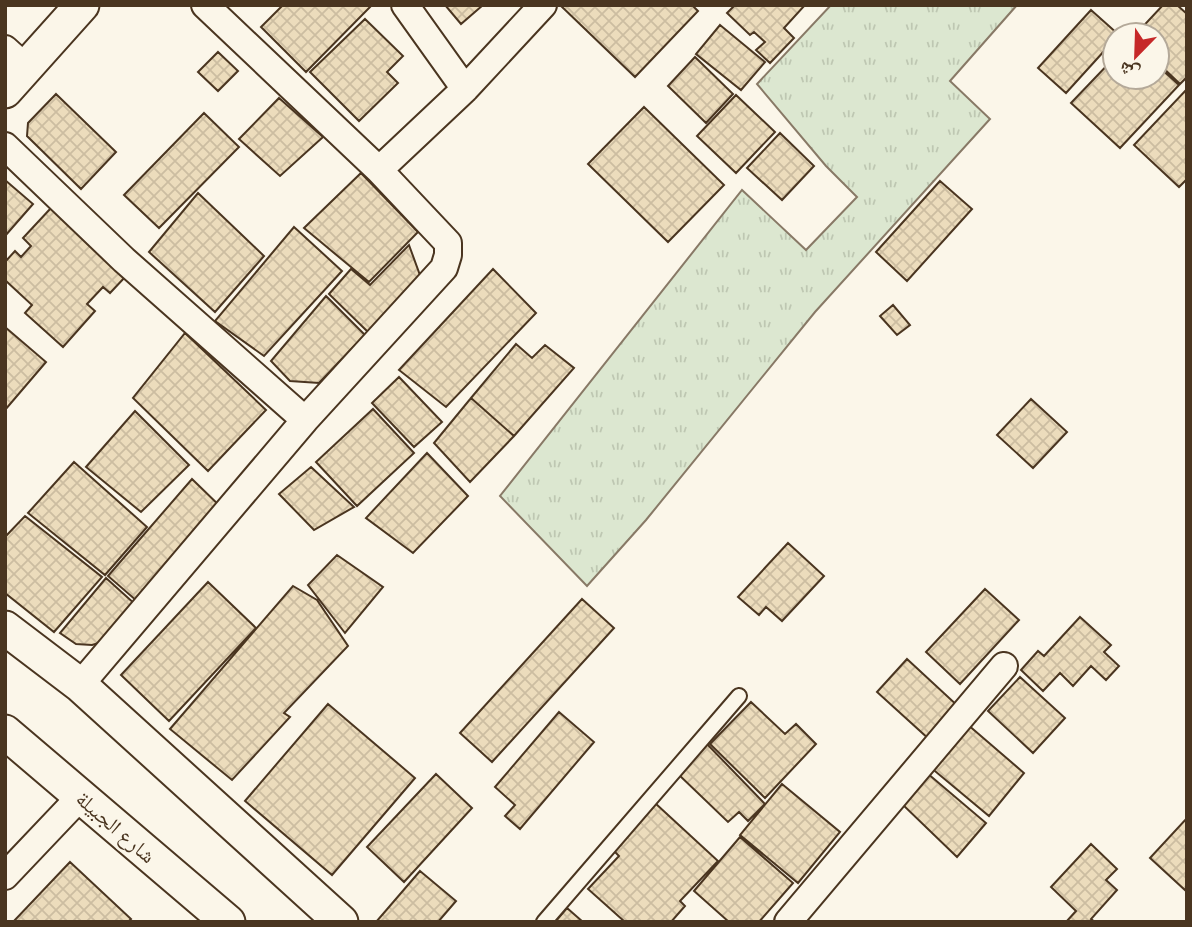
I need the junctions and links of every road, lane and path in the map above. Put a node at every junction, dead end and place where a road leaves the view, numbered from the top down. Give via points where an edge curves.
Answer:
1 (82, 5) edge
2 (205, 5) edge
3 (405, 5) edge
4 (543, 5) edge
5 (12, 69) edge
6 (465, 89) junction
7 (5, 146) edge
8 (379, 170) junction
9 (305, 419) junction
10 (5, 628) edge
11 (1004, 666) dead end
12 (80, 685) junction
13 (738, 696) dead end
14 (5, 732) edge
15 (81, 796) junction
16 (5, 876) edge
17 (228, 922) edge
18 (341, 922) edge
19 (544, 922) edge
20 (788, 922) edge

1 - 5 street
2 - 8 street
3 - 6 street
4 - 6 street
6 - 8 street
7 - 9 street via 124,260
8 - 9 street via 448,243 448,255 444,268
9 - 12 street
10 - 12 street
11 - 20 street
12 - 18 street
13 - 19 lane
14 - 15 street, شارع الجبيلة
15 - 16 street
15 - 17 street, شارع الجبيلة

